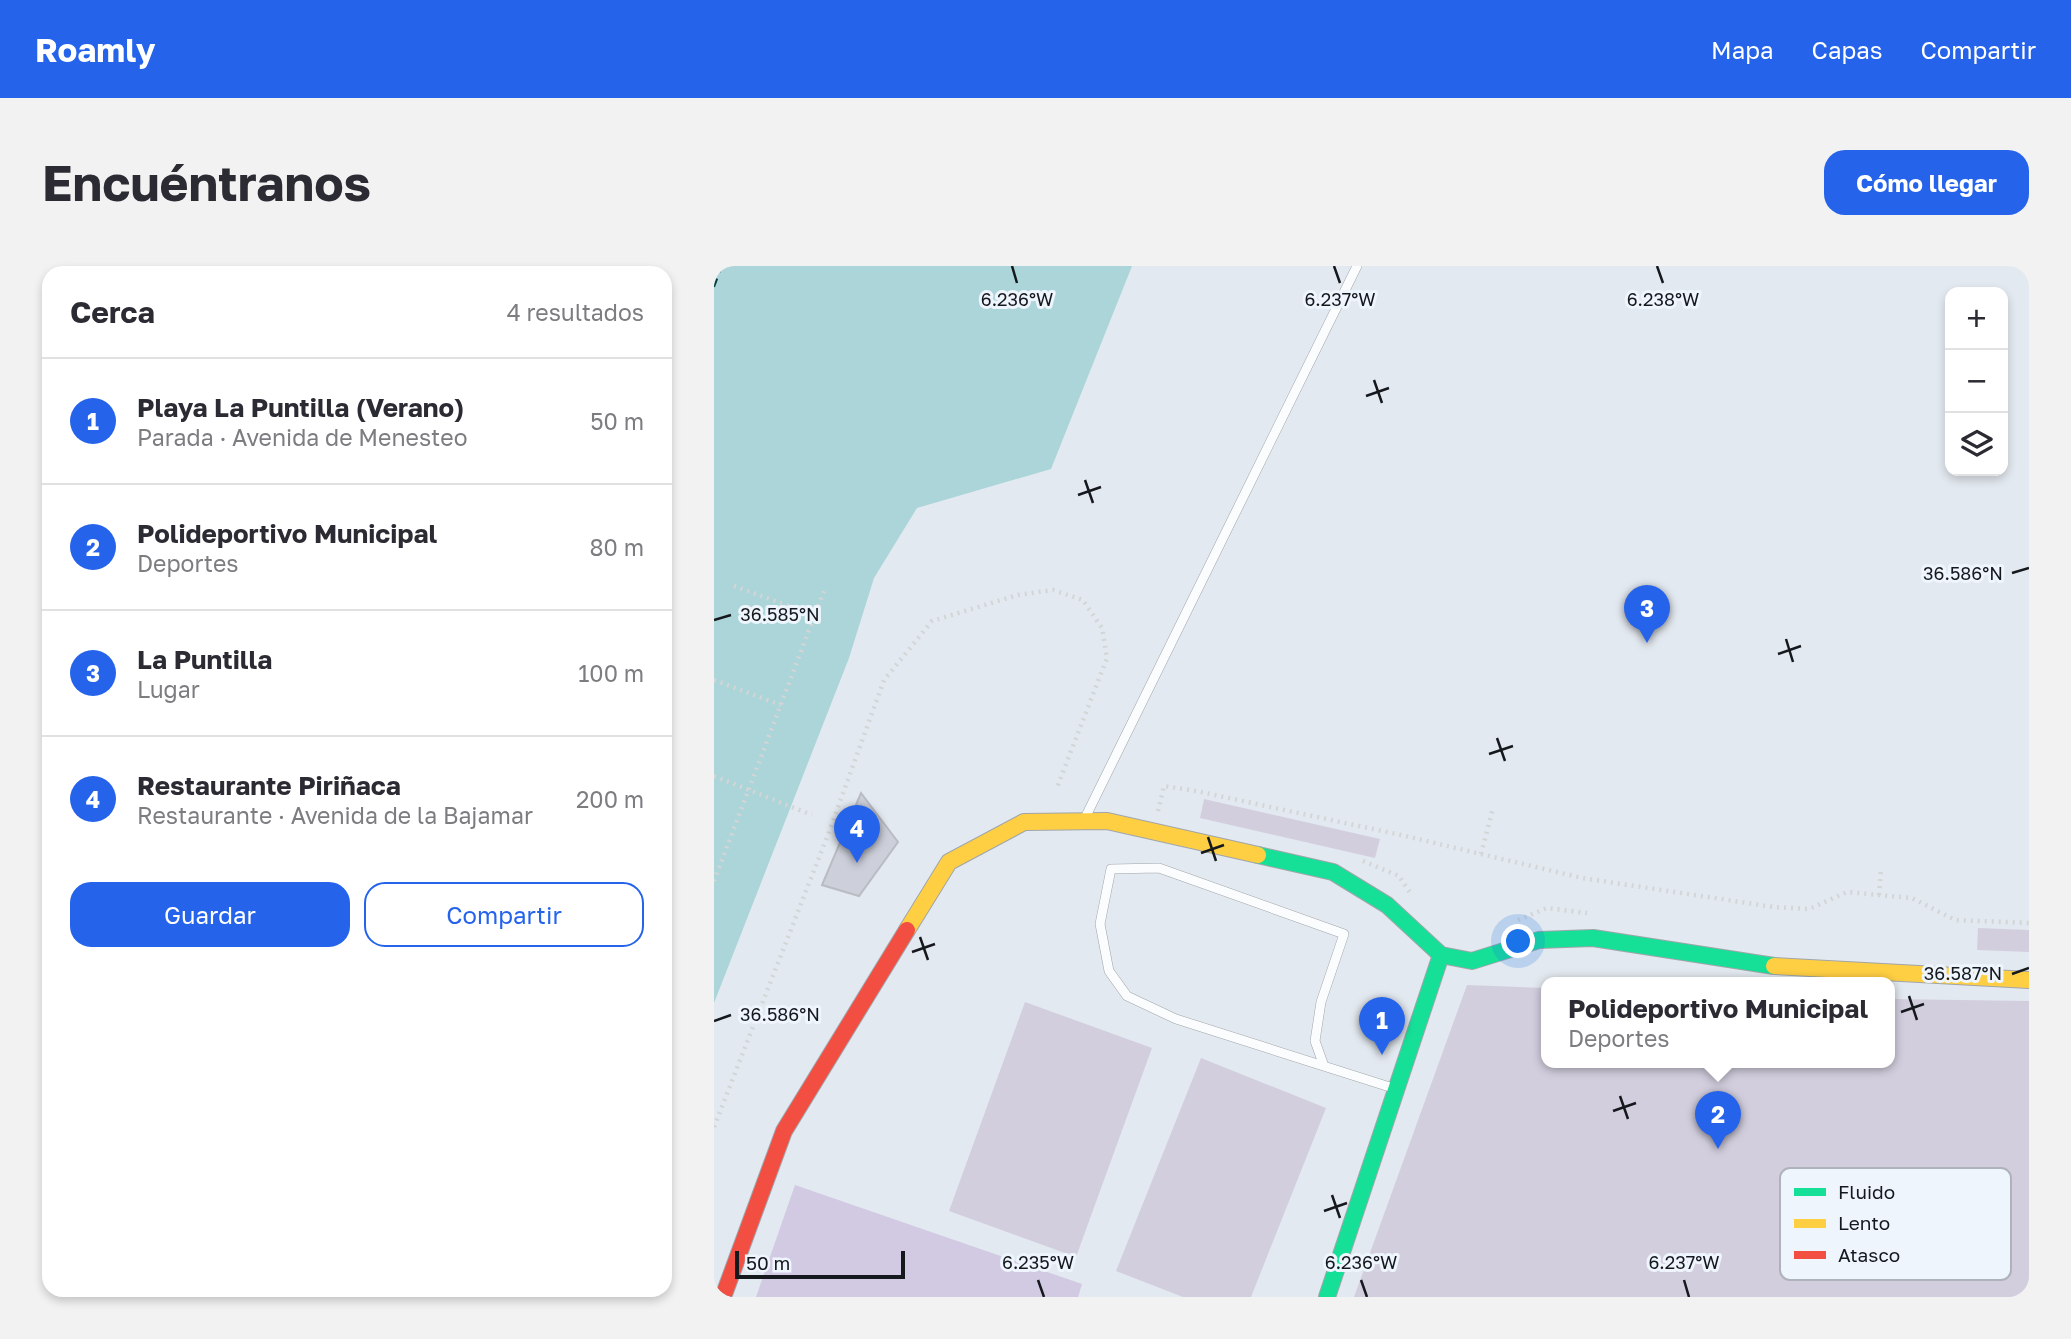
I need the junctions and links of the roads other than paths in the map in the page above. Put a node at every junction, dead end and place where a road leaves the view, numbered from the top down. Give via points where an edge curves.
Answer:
1 (1357, 266) edge
2 (1083, 821) junction
3 (1441, 955) junction
4 (2029, 980) edge
5 (1324, 1066) junction
6 (1398, 1090) junction
7 (723, 1297) edge
8 (1327, 1297) edge

1 - 2 lane
2 - 3 street via 1107,821 1334,873 1387,905
2 - 7 street via 1024,822 949,862 784,1131
3 - 4 street via 1472,961 1539,940 1593,938 1776,966
3 - 6 street
5 - 5 lane via 1176,1020 1126,996 1109,971 1100,924 1111,869 1159,868 1345,934 1321,1002 1315,1041
5 - 6 lane
6 - 8 street

